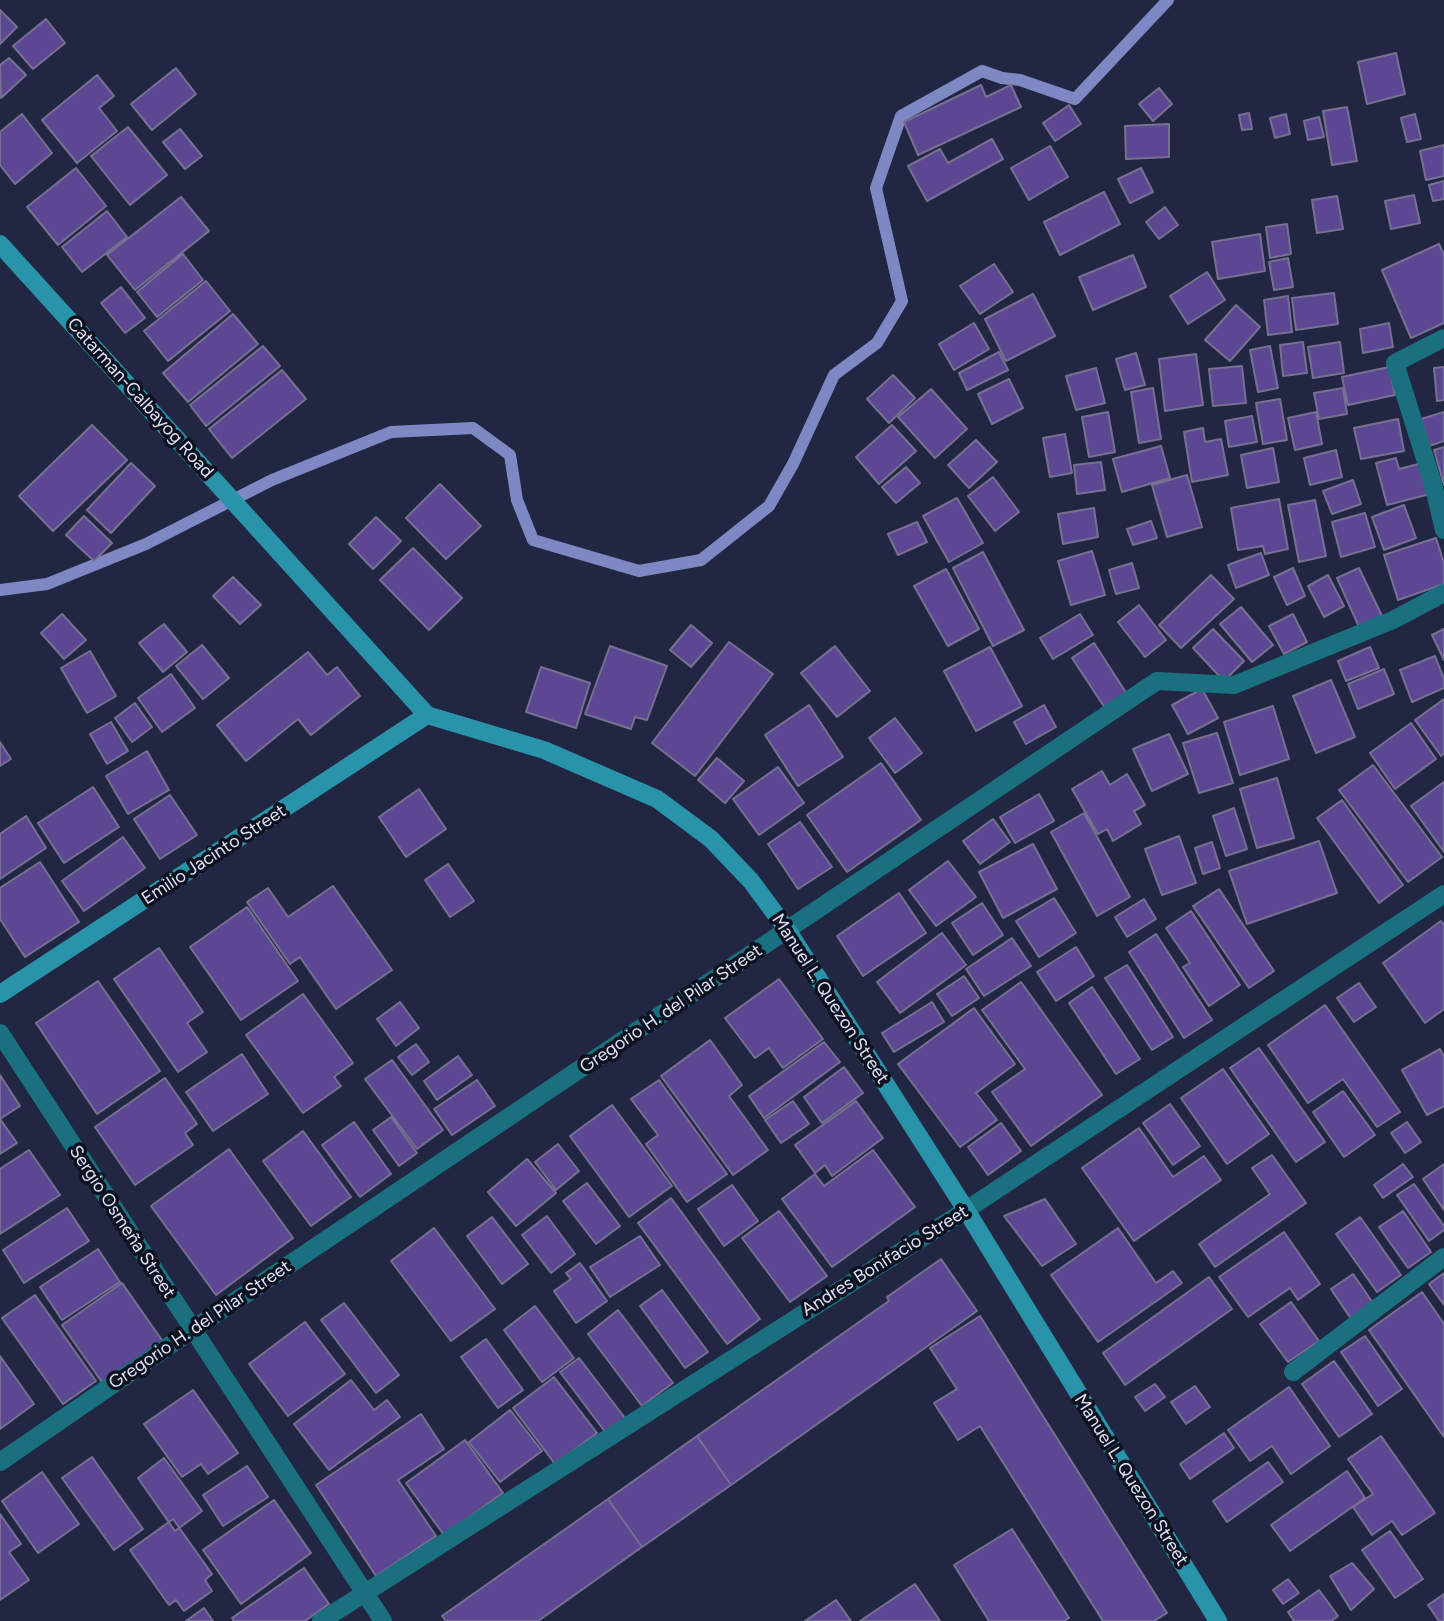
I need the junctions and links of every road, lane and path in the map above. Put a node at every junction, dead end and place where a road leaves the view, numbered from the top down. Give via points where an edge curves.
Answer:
1 (0, 244) edge
2 (1444, 338) edge
3 (1444, 530) edge
4 (1444, 593) edge
5 (427, 715) junction
6 (1444, 894) edge
7 (788, 931) junction
8 (0, 994) edge
9 (0, 1033) edge
10 (966, 1210) junction
11 (1444, 1257) edge
12 (192, 1330) junction
13 (1293, 1372) dead end
14 (0, 1462) edge
15 (363, 1592) junction
16 (321, 1621) edge
17 (383, 1621) edge
18 (1218, 1621) edge

1 - 5 main road, Catarman-Calbayog Road
2 - 3 street via 1395,363
4 - 7 street, Gregorio H. del Pilar Street via 1393,620 1234,685 1157,681
5 - 7 main road, Manuel L. Quezon Street via 544,750 657,799 711,838
5 - 8 main road, Emilio Jacinto Street
6 - 10 street, Andres Bonifacio Street
7 - 10 main road, Manuel L. Quezon Street
7 - 12 street, Gregorio H. del Pilar Street
9 - 12 street, Sergio Osmeña Street
10 - 15 street, Andres Bonifacio Street
10 - 18 main road, Manuel L. Quezon Street
11 - 13 street
12 - 14 street, Gregorio H. del Pilar Street
12 - 15 street, Sergio Osmeña Street
15 - 16 street, Andres Bonifacio Street
15 - 17 street, Sergio Osmeña Street

